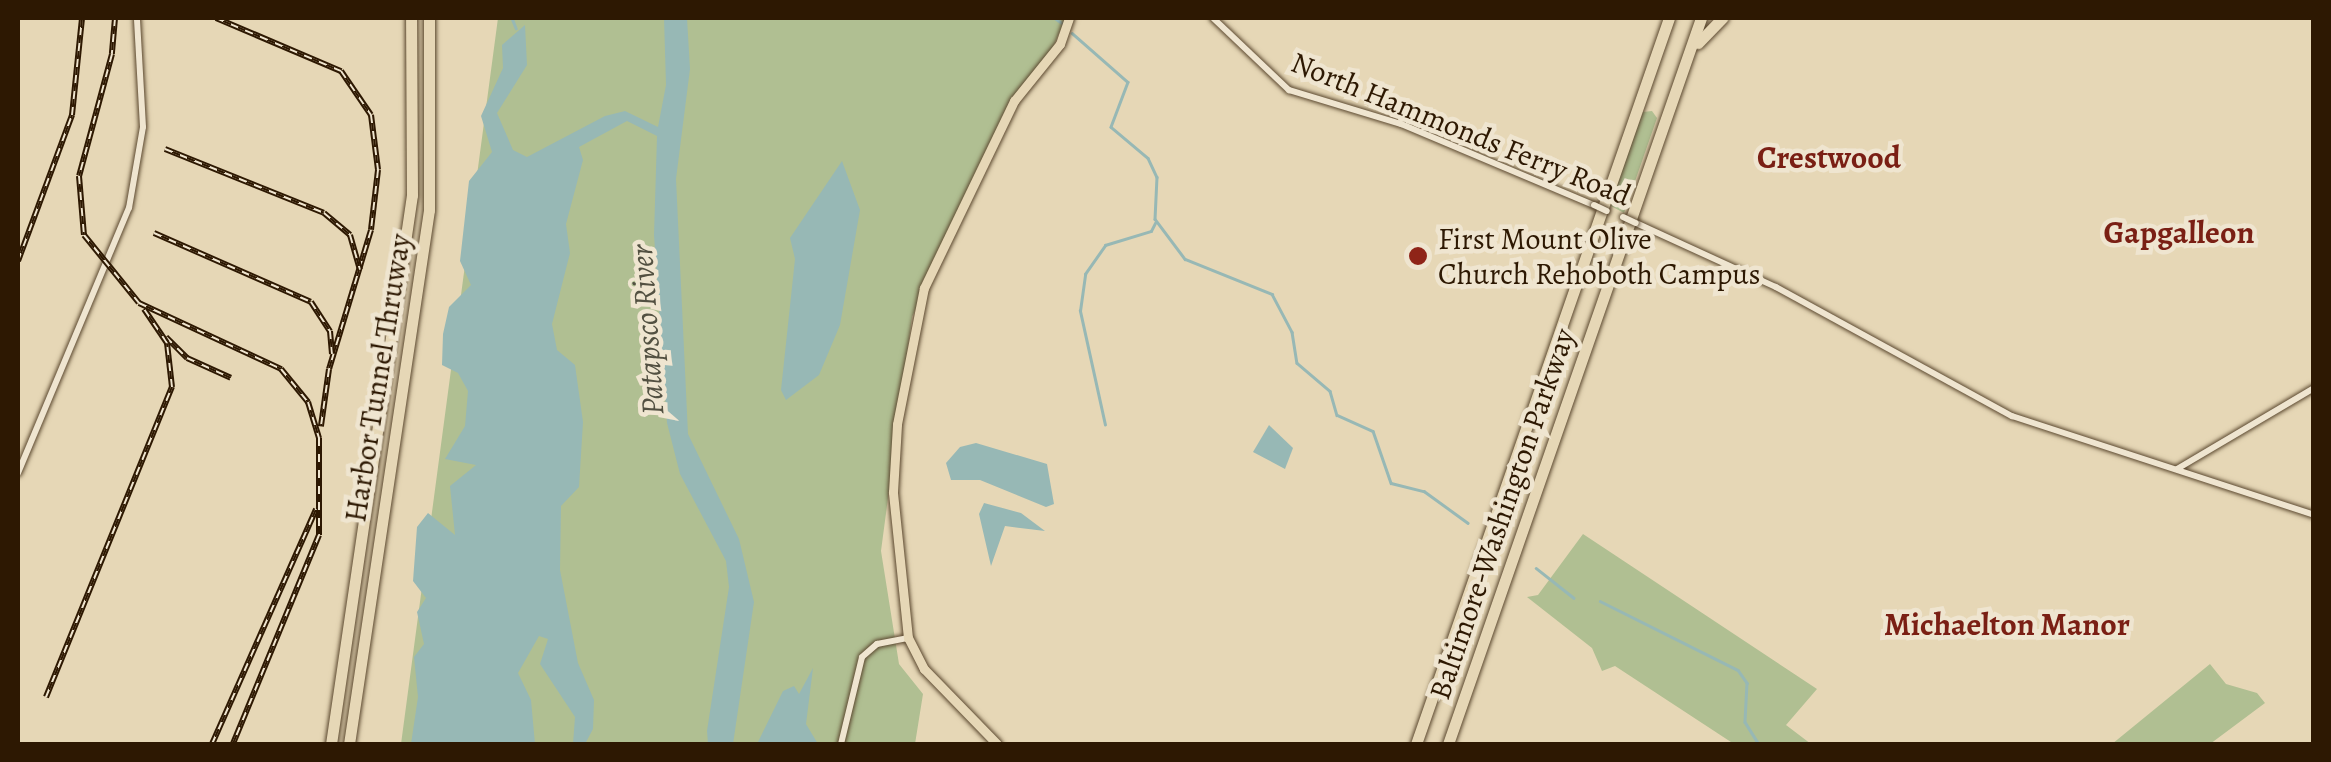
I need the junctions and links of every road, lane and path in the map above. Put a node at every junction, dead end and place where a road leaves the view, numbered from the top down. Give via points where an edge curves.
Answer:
1 (138, 18) edge
2 (411, 18) edge
3 (428, 18) edge
4 (1069, 18) edge
5 (1213, 18) edge
6 (1660, 18) edge
7 (1668, 18) edge
8 (1702, 18) edge
9 (1722, 18) edge
10 (1653, 64) junction
11 (1680, 84) junction
12 (2314, 388) edge
13 (2176, 469) junction
14 (18, 473) edge
15 (2314, 515) edge
16 (908, 638) junction
17 (331, 744) edge
18 (349, 744) edge
19 (841, 744) edge
20 (997, 744) edge
21 (1416, 744) edge
22 (1448, 744) edge

1 - 14 street via 143,127 132,196
2 - 17 highway, Harbor Tunnel Thruway via 412,194
3 - 18 highway, Harbor Tunnel Thruway via 429,210
4 - 16 main road via 1060,44 1008,113 915,318 893,468
5 - 13 street, North Hammonds Ferry Road, bridge via 1288,90 1401,124 1636,222 1776,287 1984,404
6 - 10 highway
7 - 10 highway, Baltimore-Washington Parkway
8 - 11 highway, Baltimore-Washington Parkway
9 - 11 highway via 1692,52
10 - 21 highway, Baltimore-Washington Parkway
11 - 22 highway, Baltimore-Washington Parkway
12 - 13 street
13 - 15 street, North Hammonds Ferry Road
16 - 19 street via 877,644 862,657
16 - 20 main road via 924,669

